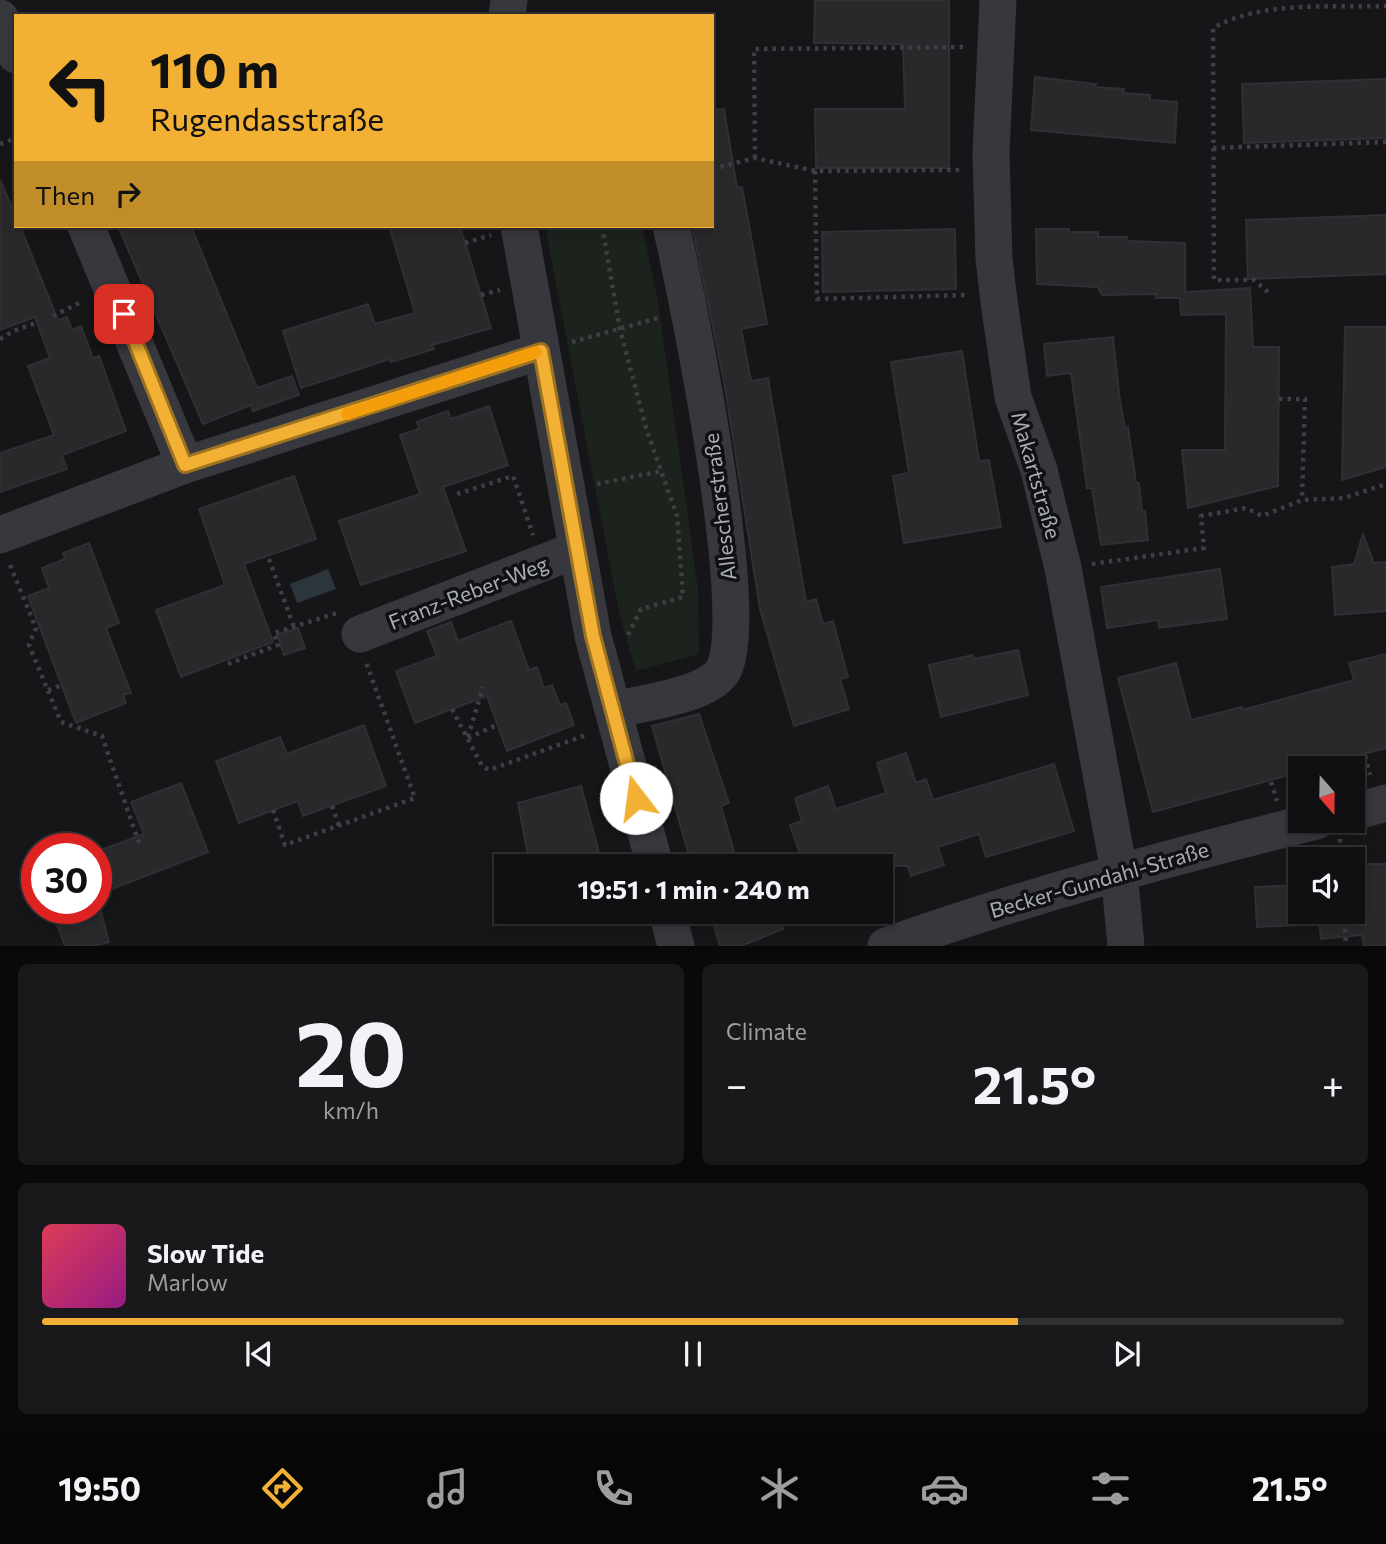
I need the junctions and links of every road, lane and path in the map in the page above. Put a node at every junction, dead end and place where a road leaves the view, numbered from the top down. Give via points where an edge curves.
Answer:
1 (998, 0) edge
2 (1386, 6) edge
3 (0, 18) edge
4 (995, 46) junction
5 (14, 50) edge
6 (1386, 142) edge
7 (1213, 148) junction
8 (755, 158) junction
9 (714, 168) edge
10 (992, 170) junction
11 (815, 171) junction
12 (87, 228) edge
13 (519, 228) edge
14 (602, 228) edge
15 (671, 228) edge
16 (1268, 292) dead end
17 (999, 294) junction
18 (688, 311) junction
19 (36, 323) dead end
20 (620, 329) junction
21 (0, 339) edge
22 (541, 351) junction
23 (1279, 399) dead end
24 (185, 465) junction
25 (662, 471) junction
26 (1386, 484) edge
27 (565, 491) junction
28 (457, 494) dead end
29 (1302, 500) junction
30 (3, 544) edge
31 (576, 550) junction
32 (269, 559) dead end
33 (542, 562) junction
34 (1063, 568) junction
35 (294, 627) junction
36 (360, 634) junction
37 (596, 646) junction
38 (228, 664) dead end
39 (62, 685) dead end
40 (484, 687) dead end
41 (48, 690) junction
42 (452, 709) dead end
43 (615, 717) junction
44 (497, 725) dead end
45 (468, 738) junction
46 (1386, 803) edge
47 (332, 806) dead end
48 (1365, 809) edge
49 (273, 810) dead end
50 (339, 826) junction
51 (1288, 828) edge
52 (139, 843) dead end
53 (652, 854) edge
54 (1119, 871) junction
55 (670, 924) edge
56 (1345, 924) edge
57 (676, 946) edge
58 (886, 946) edge
59 (1126, 946) edge
60 (1346, 946) edge

1 - 4 street, Makartstraße
2 - 7 path via 1255,11 1213,28
3 - 5 street
4 - 8 path via 754,49
4 - 10 street, Makartstraße
6 - 7 path
7 - 16 path via 1214,280 1254,279
8 - 9 path
8 - 11 path
10 - 11 path
10 - 17 street, Makartstraße
11 - 17 path via 817,299
12 - 24 street
13 - 22 street
14 - 20 path
15 - 18 street, Allescherstraße
17 - 34 street, Makartstraße via 1013,397 1039,470
18 - 20 path
18 - 43 street, Allescherstraße via 724,528 731,648 722,672 702,688
19 - 21 path
20 - 22 path
20 - 25 path
22 - 24 street
22 - 27 street
23 - 29 path via 1306,399
24 - 30 street
25 - 27 path
25 - 37 path via 677,516 683,597 641,609 626,638
26 - 29 path via 1345,498
27 - 31 street
28 - 33 path via 513,476
29 - 34 path via 1262,516 1246,508 1201,516 1204,548
30 - 41 path via 36,628 29,645
31 - 33 street, Franz-Reber-Weg
31 - 37 street
32 - 35 path
33 - 36 street, Franz-Reber-Weg
34 - 54 street, Makartstraße
35 - 36 path via 344,610
35 - 38 path via 274,633 278,645
36 - 50 path via 361,649 415,798
37 - 43 street
39 - 41 path
40 - 45 path
41 - 52 path via 61,722 102,736
42 - 45 path
43 - 45 path via 489,770 482,766
43 - 53 street
44 - 45 path
46 - 48 street
47 - 50 path
49 - 50 path via 285,845
51 - 54 street, Becker-Gundahl-Straße
54 - 58 street, Becker-Gundahl-Straße
54 - 59 street, Makartstraße
55 - 57 street
56 - 60 path

